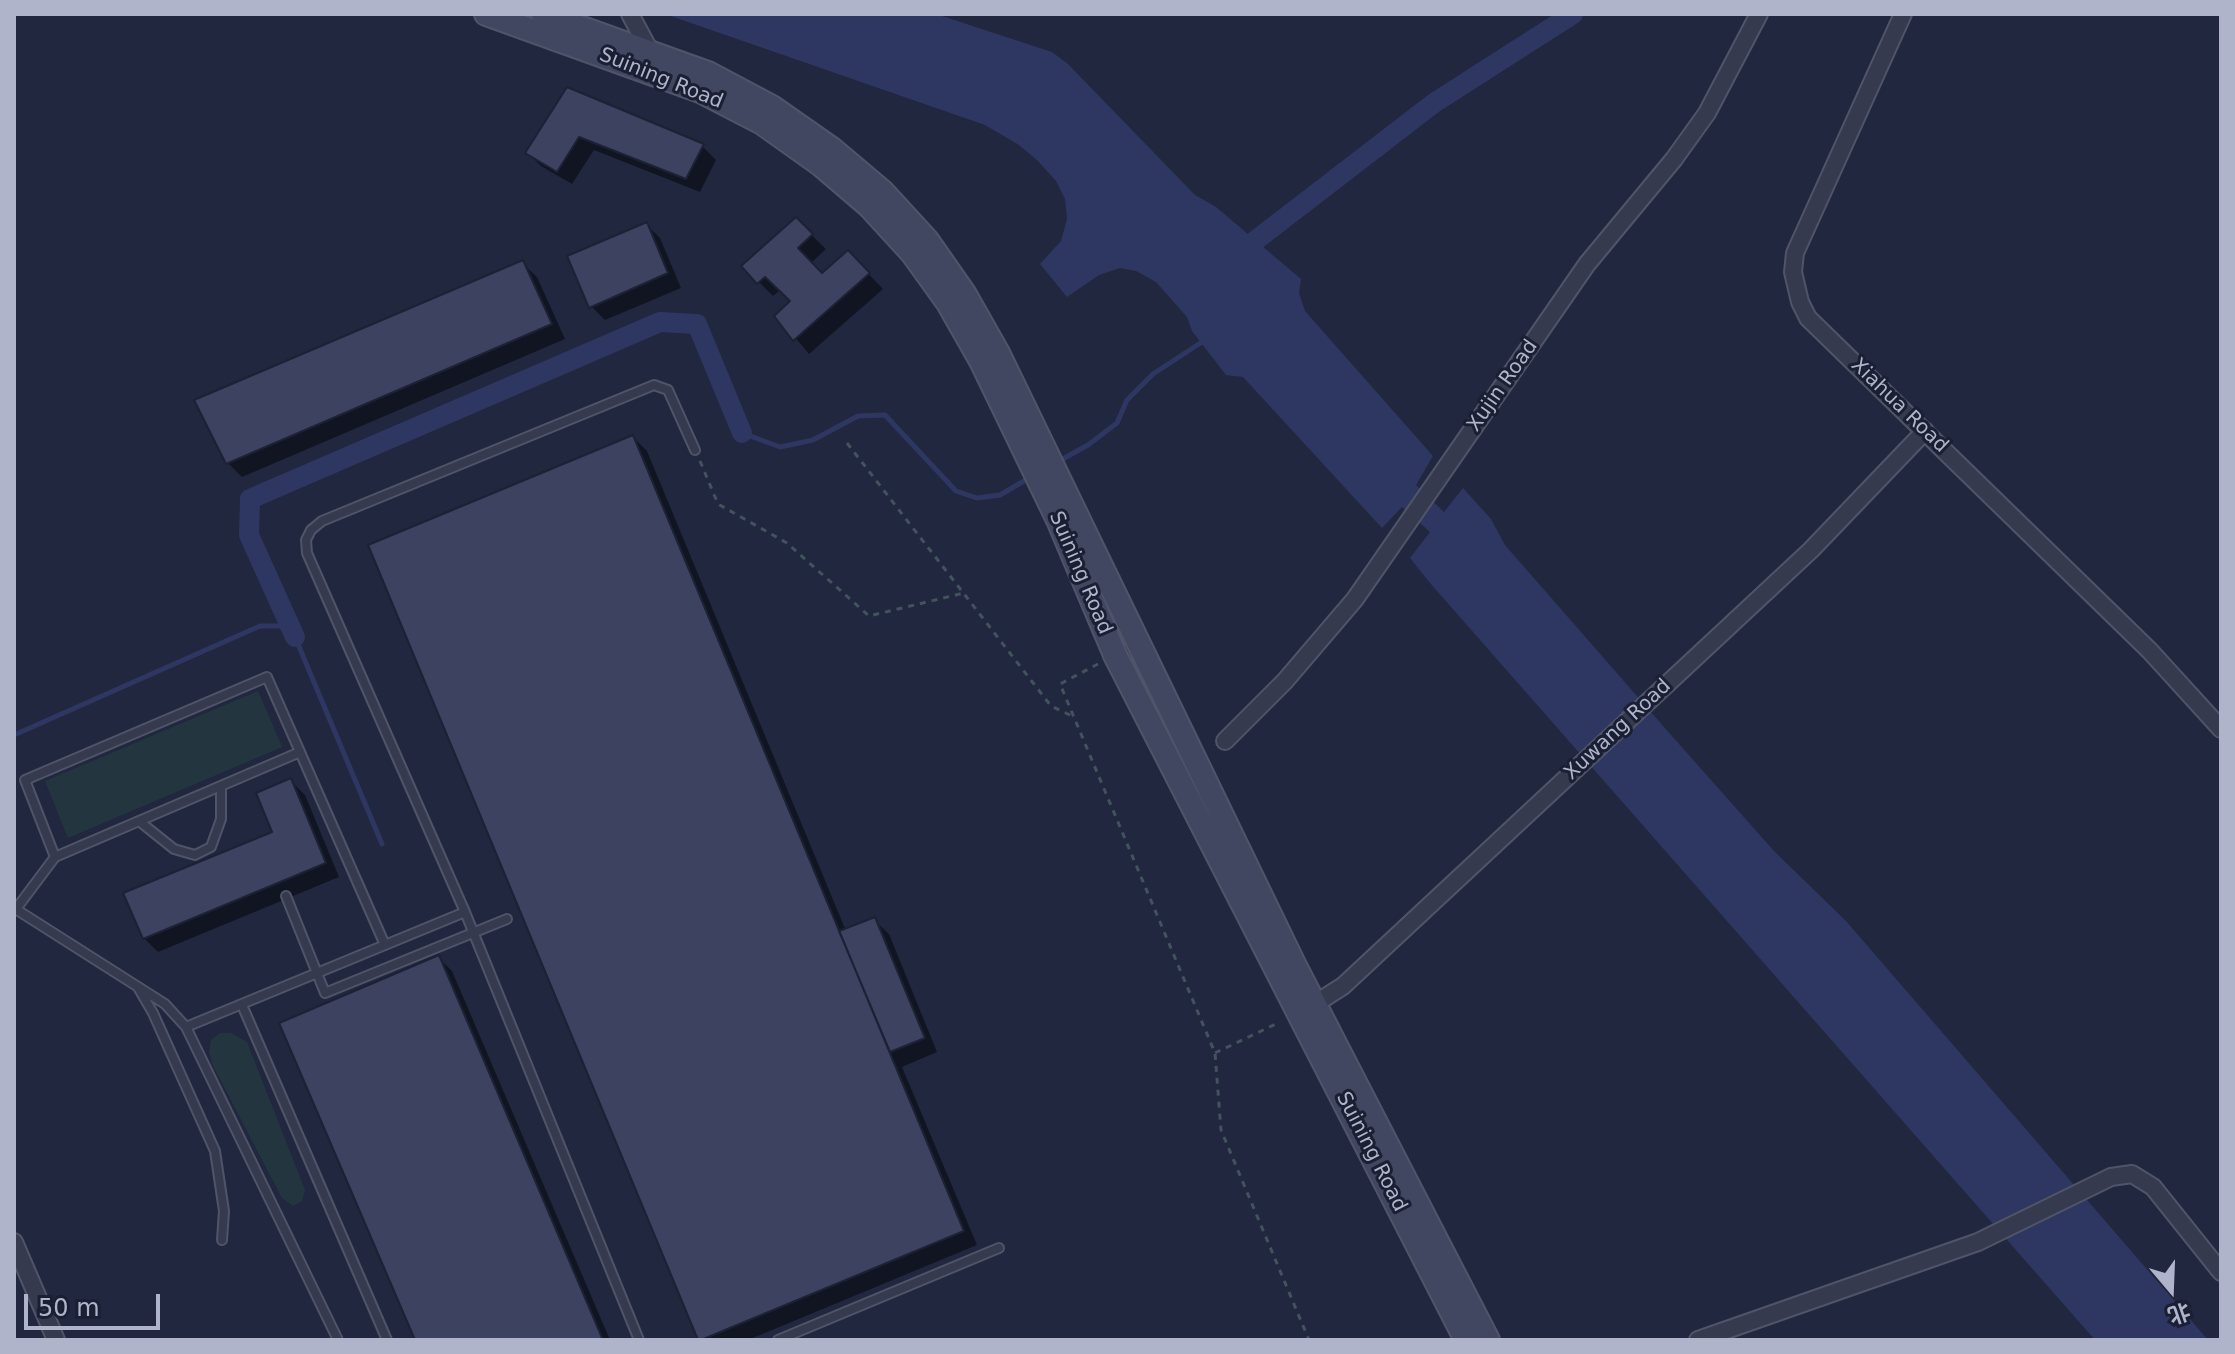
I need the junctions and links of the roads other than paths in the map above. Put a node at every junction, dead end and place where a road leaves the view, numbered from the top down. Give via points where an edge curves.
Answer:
1 (486, 14) edge
2 (543, 14) edge
3 (630, 14) edge
4 (1759, 14) edge
5 (1903, 14) edge
6 (651, 53) junction
7 (663, 77) junction
8 (1925, 431) junction
9 (695, 450) road end
10 (1043, 468) junction
11 (1066, 514) junction
12 (2221, 729) edge
13 (1225, 741) dead end
14 (300, 752) junction
15 (221, 786) junction
16 (139, 821) junction
17 (55, 857) junction
18 (286, 896) dead end
19 (15, 909) edge
20 (465, 912) junction
21 (507, 919) dead end
22 (473, 933) junction
23 (385, 945) junction
24 (317, 974) junction
25 (139, 988) junction
26 (242, 1005) junction
27 (1307, 1009) junction
28 (186, 1027) junction
29 (222, 1240) dead end
30 (14, 1242) edge
31 (999, 1248) dead end
32 (2221, 1272) edge
33 (56, 1340) edge
34 (338, 1340) edge
35 (387, 1340) edge
36 (639, 1340) edge
37 (778, 1340) edge
38 (1466, 1340) edge
39 (1488, 1340) edge
40 (1698, 1340) edge

1 - 7 main road, Suining Road
2 - 6 main road, Suining Road
3 - 6 street
4 - 13 street, Xujin Road via 1707,113 1587,264 1333,627
5 - 8 street, Xiahua Road via 1795,253 1793,272 1808,318
6 - 7 street
6 - 10 main road, Suining Road via 708,73 772,107 883,192 927,240 964,293 998,353
7 - 10 main road, Suining Road via 762,123 869,206 948,303
8 - 12 street, Xiahua Road via 2150,651
8 - 27 street, Xuwang Road via 1811,550 1343,986
9 - 20 lane via 668,390 654,385 322,521 306,540 307,553
10 - 11 main road, Suining Road
11 - 27 main road, Suining Road
11 - 27 main road, Suining Road via 1115,655
14 - 15 lane
14 - 17 lane via 267,677 25,780
14 - 23 lane
15 - 16 lane
15 - 16 lane via 221,819 211,847 195,855 174,849
16 - 17 lane
17 - 19 lane
18 - 24 lane
19 - 25 lane
20 - 22 lane
20 - 23 lane
21 - 22 lane
22 - 24 lane via 325,993
22 - 36 lane
23 - 24 lane
24 - 26 lane
25 - 28 lane via 165,1004
25 - 29 lane via 215,1151 224,1211
26 - 28 lane
26 - 35 lane
27 - 38 main road, Suining Road
27 - 39 main road, Suining Road
28 - 34 lane
30 - 33 street
31 - 37 lane
32 - 40 street via 2153,1187 2132,1174 2111,1177 1987,1238

